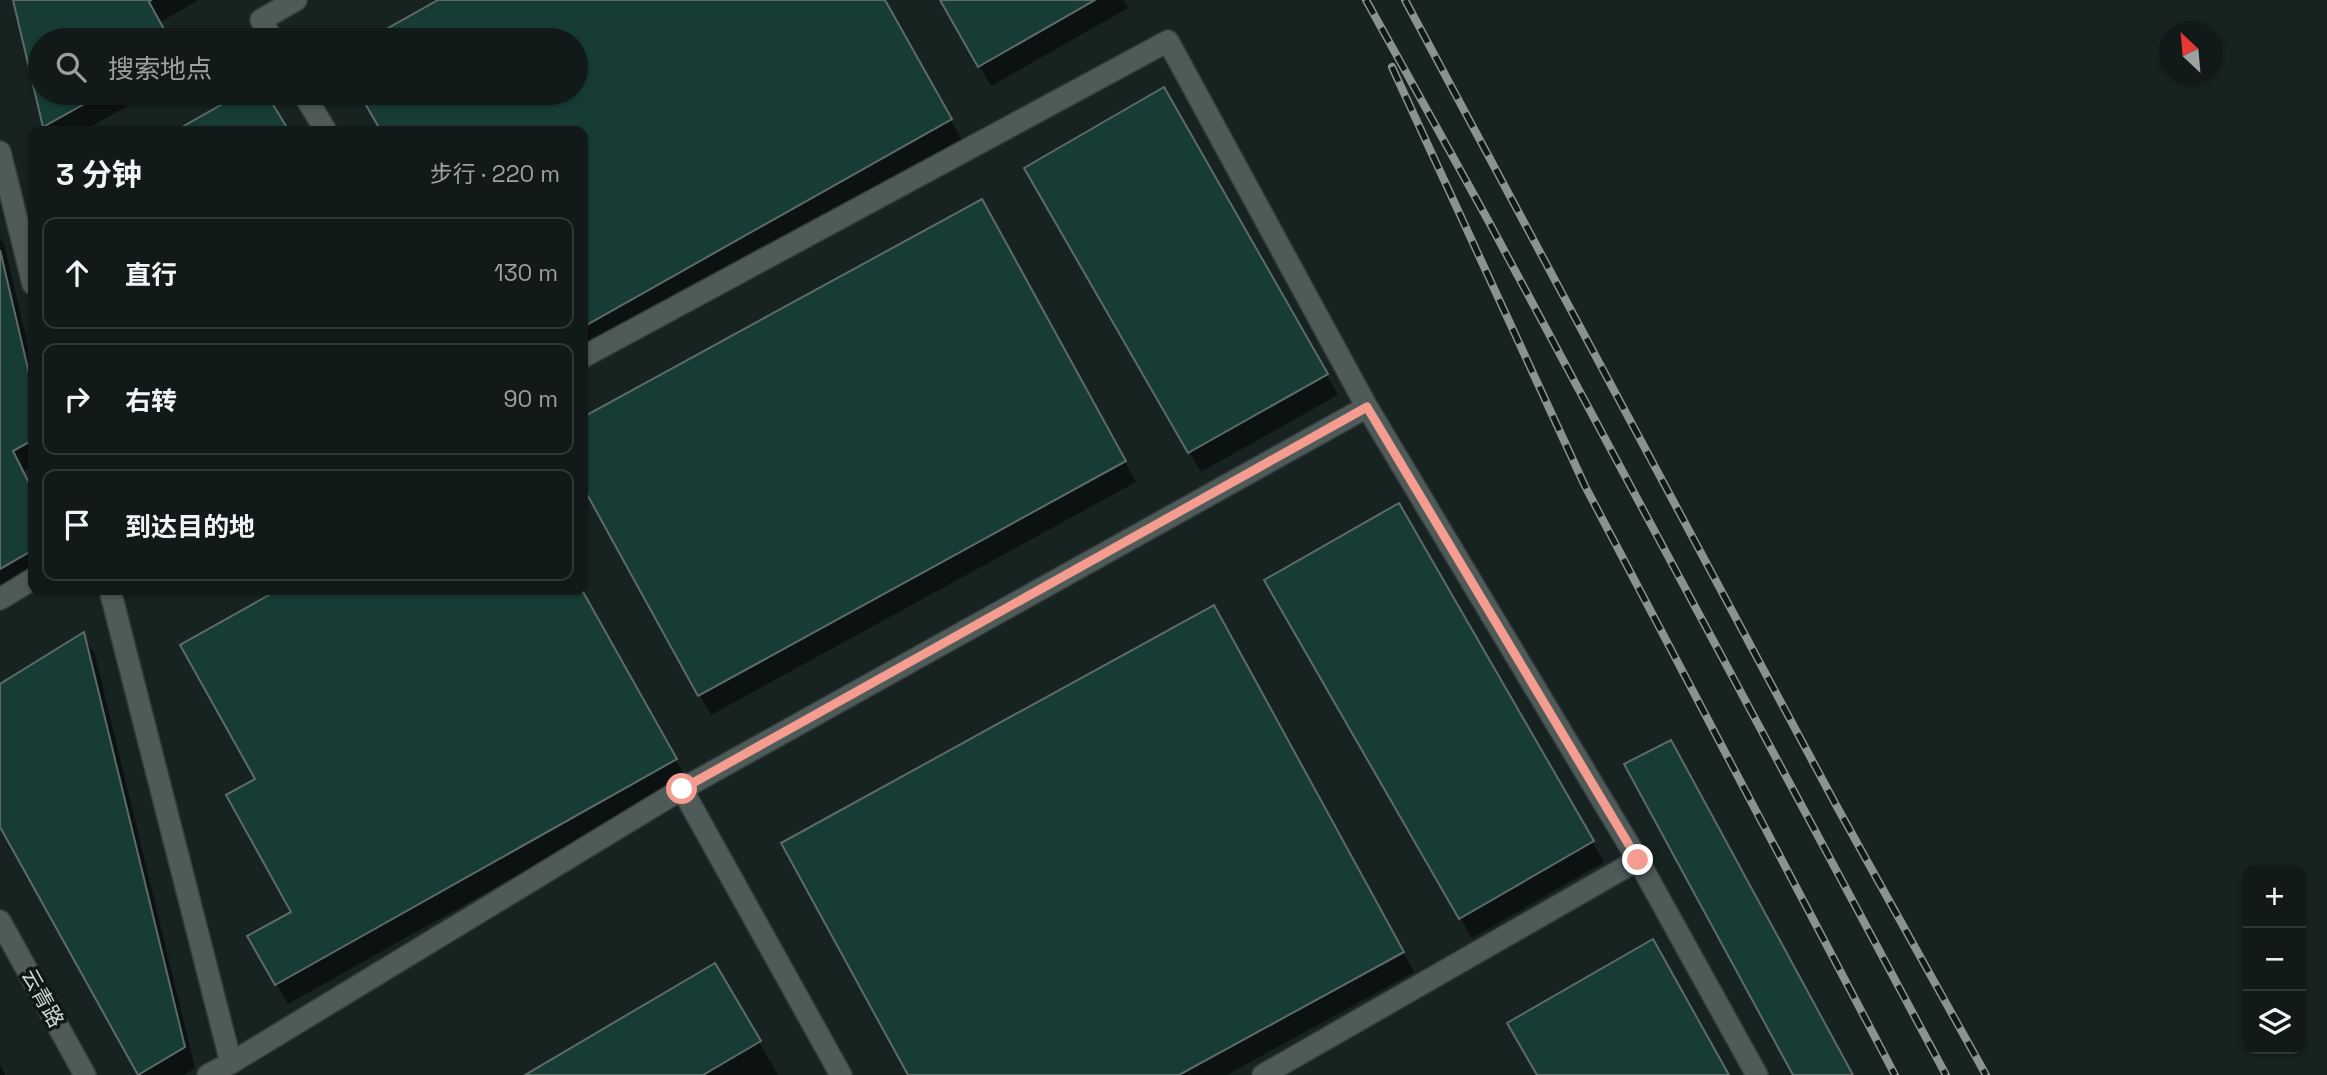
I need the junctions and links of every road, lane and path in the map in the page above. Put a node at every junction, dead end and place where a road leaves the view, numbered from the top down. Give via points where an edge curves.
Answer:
1 (296, 0) edge
2 (266, 28) edge
3 (310, 105) edge
4 (323, 126) edge
5 (1, 159) edge
6 (28, 264) edge
7 (588, 355) edge
8 (1367, 407) junction
9 (28, 582) edge
10 (111, 595) edge
11 (0, 599) edge
12 (682, 789) junction
13 (1638, 860) junction
14 (0, 921) edge
15 (231, 1063) junction
16 (85, 1075) edge
17 (208, 1075) edge
18 (841, 1075) edge
19 (1263, 1075) edge
20 (1757, 1075) edge

1 - 2 street via 261,20
3 - 4 street
5 - 6 street
7 - 8 street via 1168,41
8 - 12 street
8 - 13 street
9 - 11 street
10 - 15 street
12 - 15 street
12 - 18 street
13 - 19 street
13 - 20 street
14 - 16 street, 云青路
15 - 17 street

